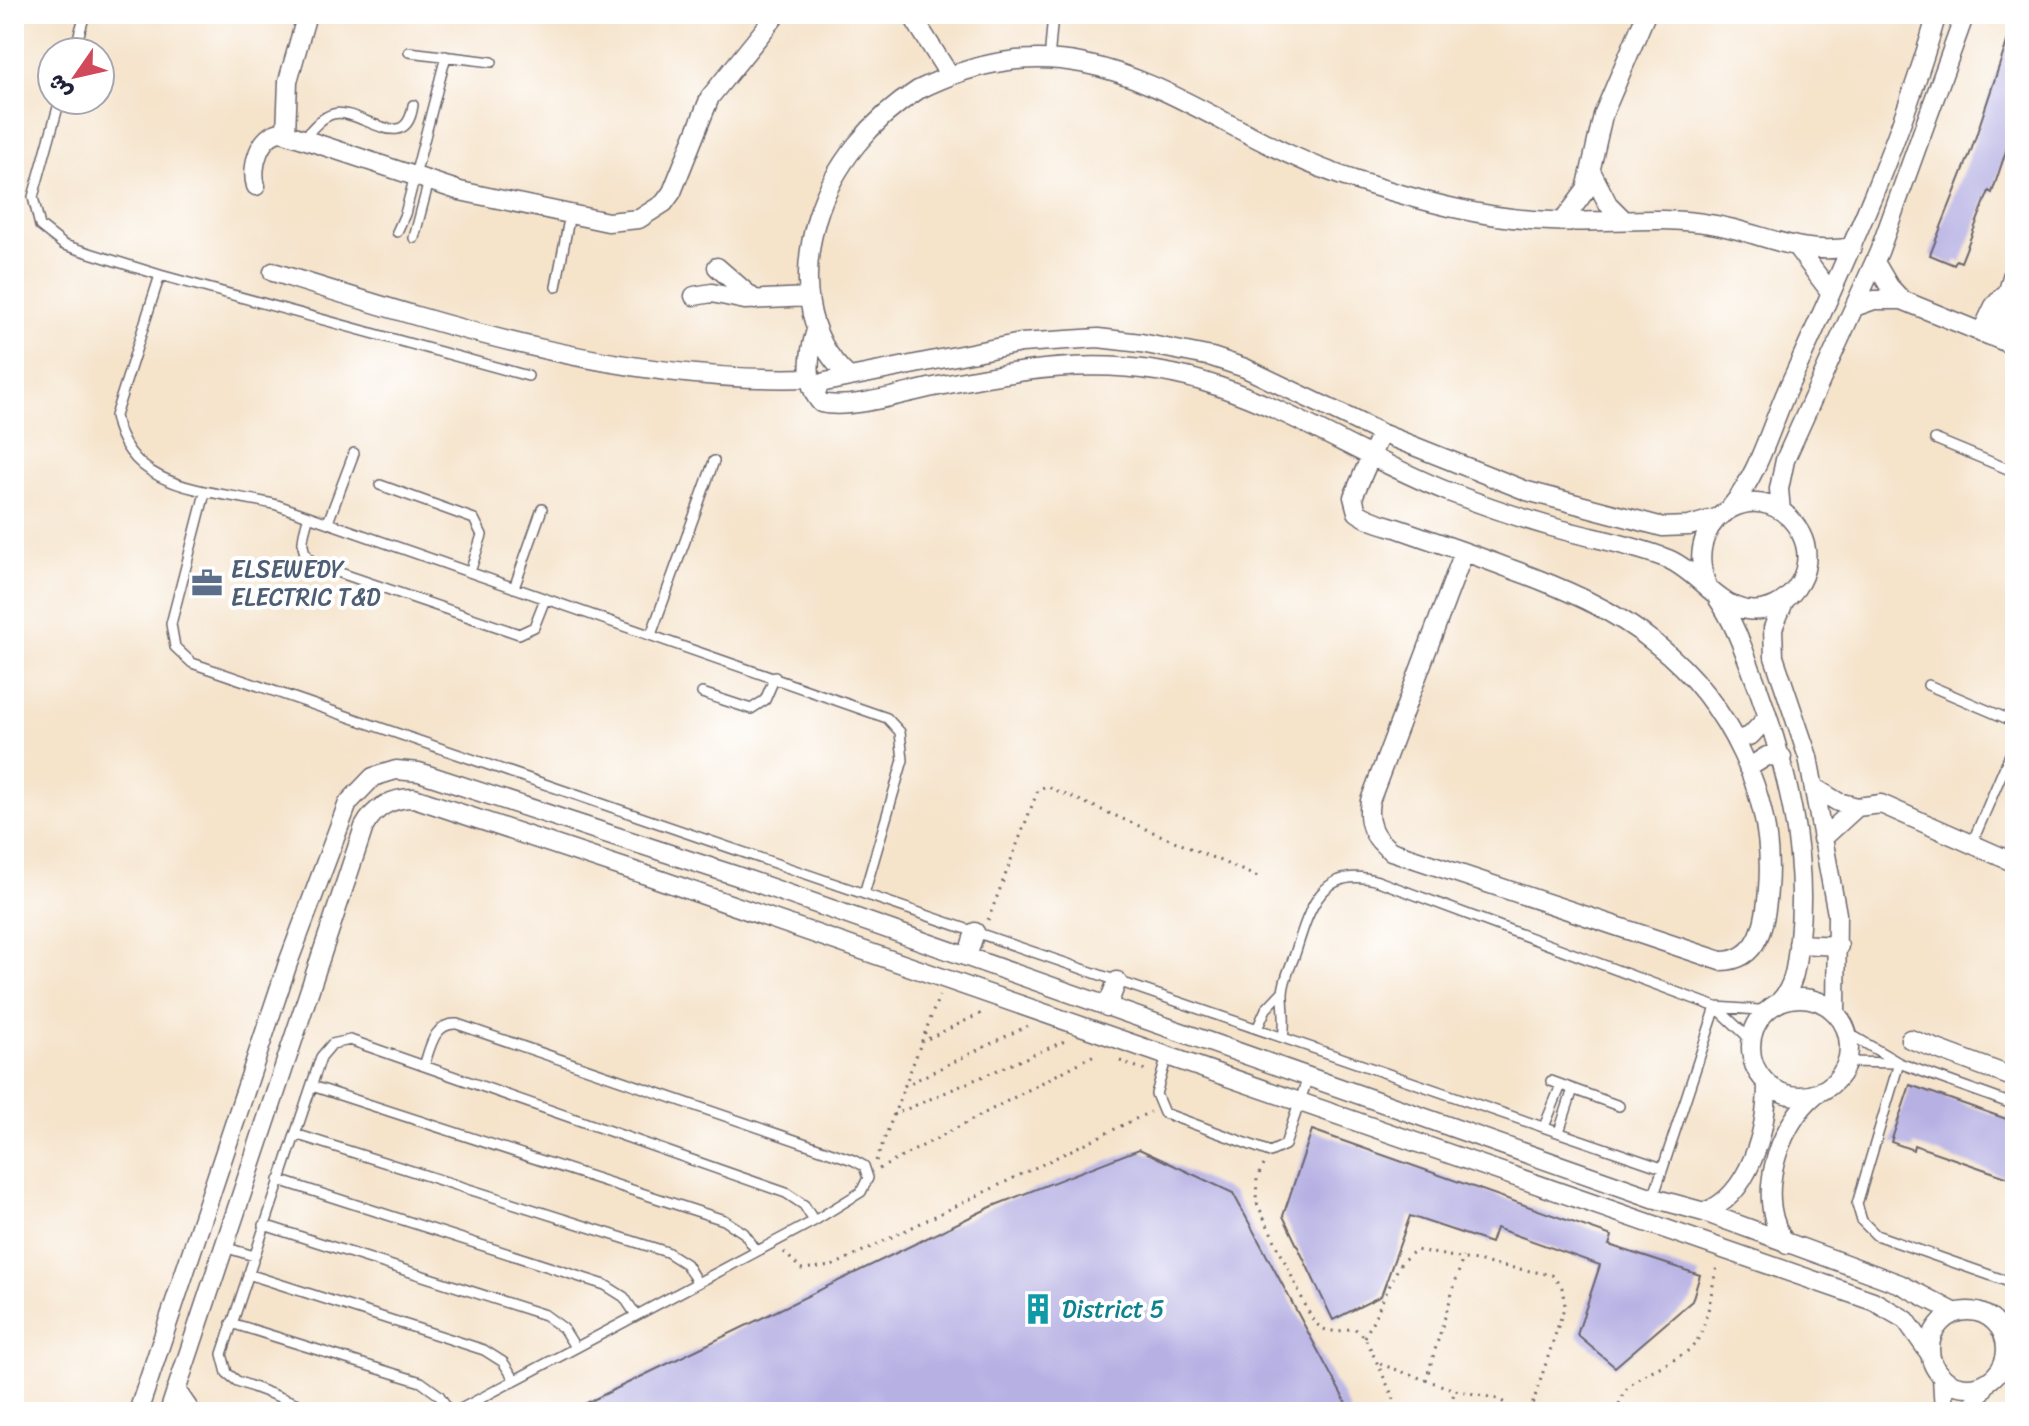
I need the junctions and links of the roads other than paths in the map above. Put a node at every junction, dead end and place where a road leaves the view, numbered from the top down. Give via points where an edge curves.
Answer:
1 (85, 14) edge
2 (307, 14) edge
3 (777, 14) edge
4 (911, 14) edge
5 (1053, 14) edge
6 (1646, 14) edge
7 (1937, 14) edge
8 (1965, 14) edge
9 (79, 36) edge
10 (1050, 49) junction
11 (409, 52) dead end
12 (446, 56) junction
13 (492, 62) dead end
14 (948, 73) junction
15 (413, 105) dead end
16 (56, 116) edge
17 (295, 136) junction
18 (1896, 138) junction
19 (1918, 146) junction
20 (1592, 173) junction
21 (422, 179) junction
22 (256, 186) dead end
23 (570, 214) junction
24 (1624, 220) junction
25 (1563, 221) junction
26 (397, 232) dead end
27 (414, 238) dead end
28 (1852, 247) junction
29 (1798, 249) junction
30 (1875, 262) junction
31 (2015, 266) edge
32 (717, 267) dead end
33 (273, 272) dead end
34 (160, 275) junction
35 (556, 287) dead end
36 (1831, 293) junction
37 (694, 296) dead end
38 (809, 297) junction
39 (755, 300) junction
40 (1902, 300) junction
41 (1857, 306) junction
42 (816, 330) junction
43 (1988, 335) junction
44 (1088, 339) junction
45 (2015, 346) edge
46 (1089, 364) junction
47 (528, 376) dead end
48 (849, 377) junction
49 (813, 386) junction
50 (1381, 433) junction
51 (1935, 439) dead end
52 (354, 453) dead end
53 (1371, 455) junction
54 (714, 461) dead end
55 (2015, 472) edge
56 (380, 485) dead end
57 (205, 493) junction
58 (542, 509) dead end
59 (1781, 511) junction
60 (1723, 513) junction
61 (309, 516) junction
62 (328, 522) junction
63 (1464, 552) junction
64 (470, 572) junction
65 (514, 588) junction
66 (1712, 590) junction
67 (545, 599) junction
68 (1784, 602) junction
69 (651, 635) junction
70 (775, 677) junction
71 (1928, 685) dead end
72 (702, 693) dead end
73 (1768, 717) junction
74 (2015, 722) edge
75 (1736, 741) junction
76 (2015, 743) edge
77 (1782, 757) junction
78 (1748, 768) junction
79 (1815, 788) junction
80 (1857, 807) junction
81 (1822, 839) junction
82 (1972, 843) junction
83 (2015, 863) edge
84 (737, 876) junction
85 (1831, 886) junction
86 (1803, 888) junction
87 (864, 894) junction
88 (728, 903) junction
89 (979, 933) junction
90 (1798, 944) junction
91 (1839, 946) junction
92 (967, 957) junction
93 (288, 963) junction
94 (316, 971) junction
95 (1117, 981) junction
96 (1282, 992) junction
97 (1776, 1004) junction
98 (1107, 1007) junction
99 (1716, 1007) junction
100 (1836, 1012) junction
101 (1257, 1029) junction
102 (1848, 1033) junction
103 (1283, 1037) junction
104 (1910, 1039) dead end
105 (1751, 1040) junction
106 (1167, 1056) junction
107 (1848, 1062) junction
108 (1899, 1063) junction
109 (424, 1066) junction
110 (1308, 1077) junction
111 (2015, 1078) edge
112 (1767, 1084) junction
113 (312, 1086) junction
114 (1573, 1089) junction
115 (1816, 1094) junction
116 (1299, 1102) junction
117 (2015, 1105) edge
118 (1619, 1106) dead end
119 (1432, 1119) junction
120 (1544, 1127) junction
121 (1559, 1132) junction
122 (295, 1134) junction
123 (1424, 1146) junction
124 (1662, 1168) junction
125 (279, 1180) junction
126 (1653, 1198) junction
127 (1704, 1212) junction
128 (814, 1221) junction
129 (264, 1225) junction
130 (1787, 1244) junction
131 (224, 1247) junction
132 (756, 1250) junction
133 (254, 1256) junction
134 (248, 1274) junction
135 (697, 1282) junction
136 (2015, 1284) edge
137 (1954, 1312) junction
138 (636, 1315) junction
139 (231, 1323) junction
140 (575, 1347) junction
141 (2011, 1351) edge
142 (1930, 1354) junction
143 (1942, 1377) junction
144 (515, 1380) junction
145 (1987, 1383) junction
146 (176, 1390) junction
147 (138, 1412) edge
148 (169, 1412) edge
149 (191, 1412) edge
150 (319, 1412) edge
151 (452, 1412) edge
152 (1944, 1412) edge
153 (1968, 1412) edge

1 - 9 lane
2 - 17 street via 288,81
3 - 23 street via 710,97 664,203 625,222
4 - 14 street
5 - 10 lane
6 - 20 street via 1603,115
7 - 18 street
8 - 19 street
10 - 14 street via 1015,51
10 - 25 street via 1099,56 1143,75 1351,179 1464,212
11 - 12 lane
12 - 13 lane
12 - 21 lane
14 - 38 street via 882,117 835,176 812,239
15 - 17 lane via 401,128 337,113
16 - 34 lane via 33,197 40,226 64,245
17 - 21 street
17 - 22 street via 271,134 263,143 254,173
18 - 19 street
18 - 28 street
19 - 30 street
20 - 24 street via 1608,204
20 - 25 street via 1580,202
21 - 23 street via 489,199
21 - 26 lane
21 - 27 lane
23 - 35 lane
24 - 25 street
24 - 29 street via 1709,223
28 - 29 street
28 - 36 street
29 - 36 street
30 - 40 street
30 - 41 street
31 - 43 street via 1994,306
32 - 39 street
33 - 49 street via 561,355 682,375
34 - 47 lane
34 - 57 lane via 118,400 118,427 142,466
36 - 60 street via 1754,474
37 - 39 street via 712,293
38 - 39 street
38 - 42 street
40 - 41 street
40 - 43 street
41 - 59 street via 1785,460
42 - 48 street via 832,361
42 - 49 street via 809,362
43 - 45 street
44 - 46 street
44 - 48 street via 1021,343
44 - 50 street via 1212,357 1279,382
46 - 49 street via 1012,371 826,405
46 - 53 street via 1212,384
48 - 49 street
50 - 53 street
50 - 60 street via 1482,476 1663,527 1689,526
51 - 55 lane
52 - 62 lane
53 - 63 street via 1353,497 1357,512
53 - 66 street via 1502,511 1653,553
54 - 69 lane
56 - 64 lane via 474,519 482,535
57 - 61 lane via 250,498
57 - 87 lane via 171,624 175,647 192,663
58 - 65 lane
59 - 60 street via 1764,504
59 - 68 street via 1799,530 1807,555 1805,573
60 - 66 street via 1705,532 1700,549 1700,566
61 - 62 lane
61 - 67 lane via 302,548 317,565 519,634 534,627
62 - 64 lane
63 - 75 street via 1573,595 1654,642 1693,678
63 - 78 street via 1370,801 1369,824 1381,844 1721,961 1738,959 1756,943 1769,887 1763,815
64 - 65 lane
65 - 67 lane
66 - 68 street via 1732,607 1750,611
66 - 73 street via 1737,630
67 - 69 lane
68 - 79 street via 1773,628 1774,657
69 - 70 lane
70 - 72 lane via 765,700 751,709
70 - 87 lane via 878,713 900,732 903,760
71 - 74 lane
73 - 75 street via 1751,735
73 - 77 street
75 - 78 street
76 - 82 lane
77 - 78 street via 1767,756
77 - 86 street
79 - 80 street
79 - 81 street
80 - 81 street
80 - 82 street via 1894,807
81 - 85 street
82 - 83 street
84 - 88 street
84 - 92 street
84 - 93 street via 452,782 396,770 363,784 348,803
85 - 86 street
85 - 91 street
86 - 90 street
87 - 89 lane
88 - 94 street via 403,798 383,805 364,827
88 - 106 street
89 - 92 street
89 - 95 lane
90 - 91 street
90 - 97 street via 1792,985
91 - 100 street
92 - 98 street
93 - 94 street
93 - 147 street
94 - 131 street
95 - 98 street
95 - 101 lane
96 - 99 lane via 1309,910 1326,888 1358,877
96 - 101 lane
96 - 103 lane
97 - 99 lane via 1759,1010
97 - 100 street via 1809,998
97 - 105 street via 1762,1015
98 - 110 street
99 - 105 lane
99 - 124 lane
100 - 102 street
101 - 103 lane
102 - 107 street
102 - 108 lane
103 - 120 lane
104 - 111 street
105 - 112 street via 1754,1064
106 - 116 street
106 - 116 lane via 1156,1094 1160,1108 1270,1152 1285,1145
107 - 108 lane
107 - 115 street via 1836,1081
108 - 117 lane
108 - 136 lane via 1859,1192 1862,1221 1886,1240
109 - 113 lane via 344,1040 325,1050
109 - 128 lane via 786,1193 804,1205
109 - 128 lane via 437,1032 457,1024 864,1166 868,1178 861,1192
110 - 116 lane
110 - 119 street
112 - 115 street via 1790,1096
112 - 127 street via 1762,1127 1740,1186 1724,1203
113 - 122 lane
113 - 132 lane via 724,1220 744,1233
114 - 118 lane
114 - 120 lane via 1556,1083
114 - 121 lane
115 - 130 street via 1791,1122 1769,1194 1770,1216
116 - 123 street
119 - 123 street
119 - 126 street
120 - 121 lane
121 - 124 lane
122 - 125 lane
122 - 135 lane via 667,1252 686,1264
123 - 142 street via 1885,1306 1915,1329
124 - 126 lane
125 - 129 lane
125 - 138 lane via 605,1285 624,1297
126 - 127 street
127 - 130 street
128 - 132 lane
129 - 133 lane
129 - 140 lane via 545,1315 563,1328
130 - 137 street via 1900,1284
131 - 133 lane
131 - 146 street
132 - 135 lane
133 - 134 lane
134 - 139 lane
134 - 144 lane via 484,1350 503,1362
135 - 138 lane
137 - 141 street via 1967,1310 1992,1318
137 - 142 street via 1935,1329
138 - 140 lane
139 - 150 lane via 222,1354 227,1373
139 - 151 lane via 421,1382
140 - 144 lane
141 - 145 street
142 - 143 street
143 - 145 street via 1963,1387
143 - 152 street
144 - 151 lane
145 - 153 street
146 - 148 street
146 - 149 street

